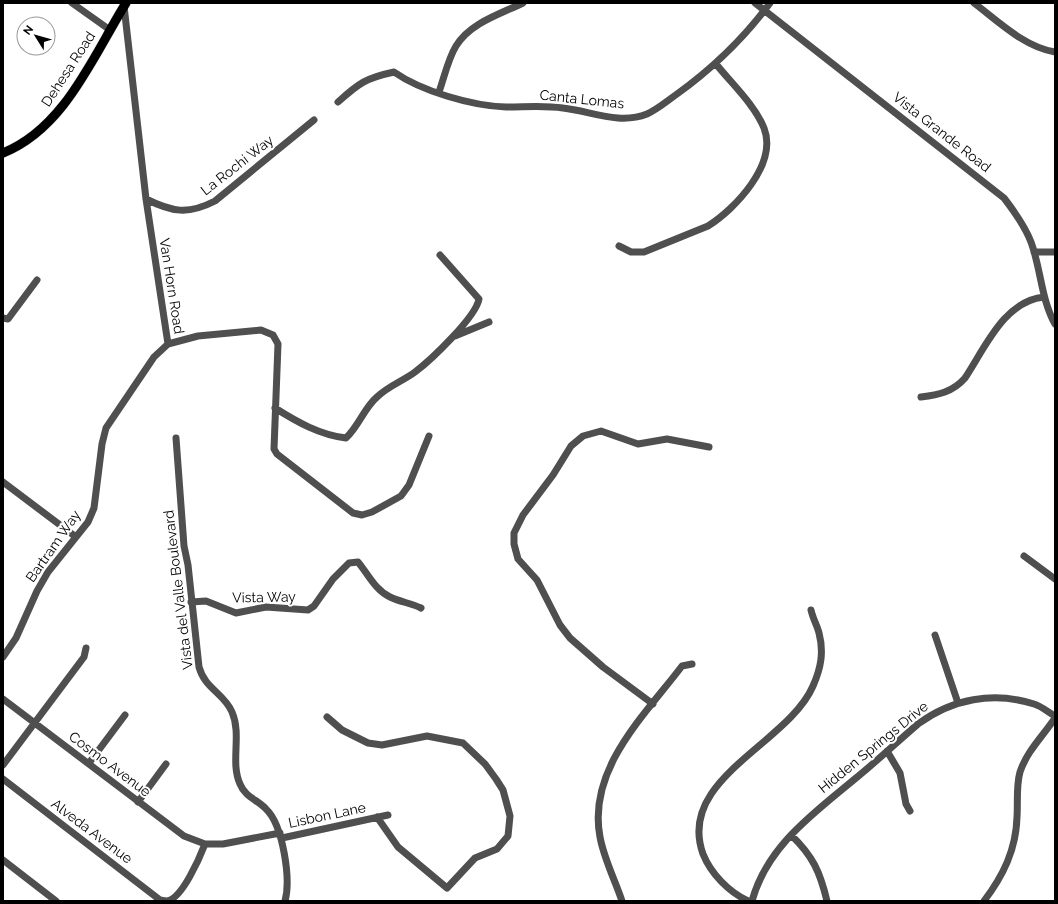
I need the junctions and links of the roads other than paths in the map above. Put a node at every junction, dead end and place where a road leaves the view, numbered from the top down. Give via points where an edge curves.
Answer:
1 (72, 3) edge
2 (523, 3) edge
3 (755, 3) edge
4 (770, 3) edge
5 (974, 3) edge
6 (125, 4) edge
7 (765, 10) junction
8 (110, 30) junction
9 (1055, 52) edge
10 (716, 64) junction
11 (439, 92) junction
12 (338, 102) dead end
13 (314, 120) dead end
14 (3, 153) edge
15 (146, 199) junction
16 (620, 246) dead end
17 (1034, 252) junction
18 (1055, 252) edge
19 (440, 255) dead end
20 (37, 280) dead end
21 (1044, 297) junction
22 (3, 318) edge
23 (489, 322) dead end
24 (1055, 324) edge
25 (451, 338) junction
26 (168, 344) junction
27 (920, 397) dead end
28 (275, 408) junction
29 (429, 436) dead end
30 (176, 438) dead end
31 (709, 447) dead end
32 (3, 482) edge
33 (76, 537) junction
34 (1024, 556) dead end
35 (1055, 579) edge
36 (191, 602) junction
37 (421, 608) dead end
38 (811, 610) dead end
39 (935, 635) dead end
40 (86, 648) dead end
41 (3, 657) edge
42 (692, 664) dead end
43 (3, 699) edge
44 (958, 703) junction
45 (653, 704) junction
46 (125, 716) dead end
47 (327, 717) dead end
48 (1055, 717) edge
49 (34, 724) junction
50 (887, 751) junction
51 (88, 763) junction
52 (166, 764) dead end
53 (3, 765) edge
54 (3, 779) edge
55 (138, 802) junction
56 (910, 810) dead end
57 (388, 815) dead end
58 (377, 817) junction
59 (792, 835) junction
60 (281, 836) junction
61 (205, 844) junction
62 (3, 860) edge
63 (56, 901) edge
64 (166, 901) edge
65 (285, 901) edge
66 (622, 901) edge
67 (748, 901) edge
68 (752, 901) edge
69 (827, 901) edge
70 (984, 901) edge

1 - 8 street
2 - 11 street via 481,23 461,39 455,47
3 - 7 street, Vista Grande Road
4 - 7 street, Canta Lomas
5 - 9 street via 1018,36 1038,47
6 - 8 main road, Dehesa Road
6 - 15 street, Van Horn Road
7 - 10 street, Canta Lomas
7 - 17 street, Vista Grande Road via 1004,198 1016,214
8 - 14 main road, Dehesa Road via 53,118 30,138
10 - 11 street, Canta Lomas via 655,110 628,118 613,118 557,107 488,106
10 - 16 street via 749,104 764,128 766,148 759,174 740,197 708,226 644,252 631,252
11 - 12 street, Canta Lomas via 406,81 394,72 363,81
13 - 15 street, La Rochi Way via 215,201 205,206 184,211 165,209
15 - 26 street, Van Horn Road
17 - 18 street
17 - 21 street, Vista Grande Road
19 - 25 street via 479,299 478,305
20 - 22 street via 11,315
21 - 24 street, Vista Grande Road
21 - 27 street via 1024,302 1008,314 958,385 940,394
23 - 25 street
25 - 28 street via 416,372 375,398 356,428 346,438 332,437 298,422
26 - 28 street, Van Horn Road via 198,336 266,331 273,335 278,344
26 - 33 street, Bartram Way via 154,357 106,428 94,508 88,522
28 - 29 street, Van Horn Road via 274,446 277,454 353,513 362,515 401,496 409,485
30 - 36 street, Vista del Valle Boulevard
31 - 45 street via 667,440 638,444 601,431 583,436 571,446 523,515 514,533 518,559 537,580 560,625 570,638 603,668
32 - 33 street
33 - 41 street, Bartram Way via 40,585 16,638
34 - 35 street
36 - 37 street, Vista Way via 206,601 236,613 266,607 308,610 349,563 358,562 383,593
36 - 60 street, Vista del Valle Boulevard via 200,673 211,689 225,700 232,713 240,786 250,798 266,808 276,821
38 - 67 street via 822,654 811,690 804,703 789,720 717,784 701,815 699,836 707,862 730,889
39 - 44 street
40 - 49 street via 84,657
42 - 45 street via 682,666
43 - 49 street, Cosmo Avenue
44 - 48 street, Hidden Springs Drive via 977,698 1003,697 1035,704
44 - 50 street, Hidden Springs Drive via 926,719
45 - 66 street via 617,752 608,771 600,800 600,838
46 - 51 street
47 - 58 street, Lisbon Lane via 342,730 368,743 382,745 427,736 463,743 485,764 503,790 510,816 508,836 504,843 497,849 475,858 447,888 398,847
48 - 70 street via 1024,762 1018,784 1013,848 1001,878
49 - 51 street, Cosmo Avenue
49 - 53 street
50 - 56 street via 900,773 906,804
50 - 59 street, Hidden Springs Drive via 817,809
51 - 55 street, Cosmo Avenue
52 - 55 street
54 - 64 street, Alveda Avenue via 160,900
55 - 61 street, Cosmo Avenue via 179,833
57 - 58 street, Lisbon Lane
58 - 60 street, Lisbon Lane
59 - 68 street, Hidden Springs Drive via 779,847 768,863
59 - 69 street via 807,850 815,864 823,881
60 - 61 street, Lisbon Lane
60 - 65 street, Vista del Valle Boulevard via 287,884
61 - 64 street via 195,870 174,897
62 - 63 street

